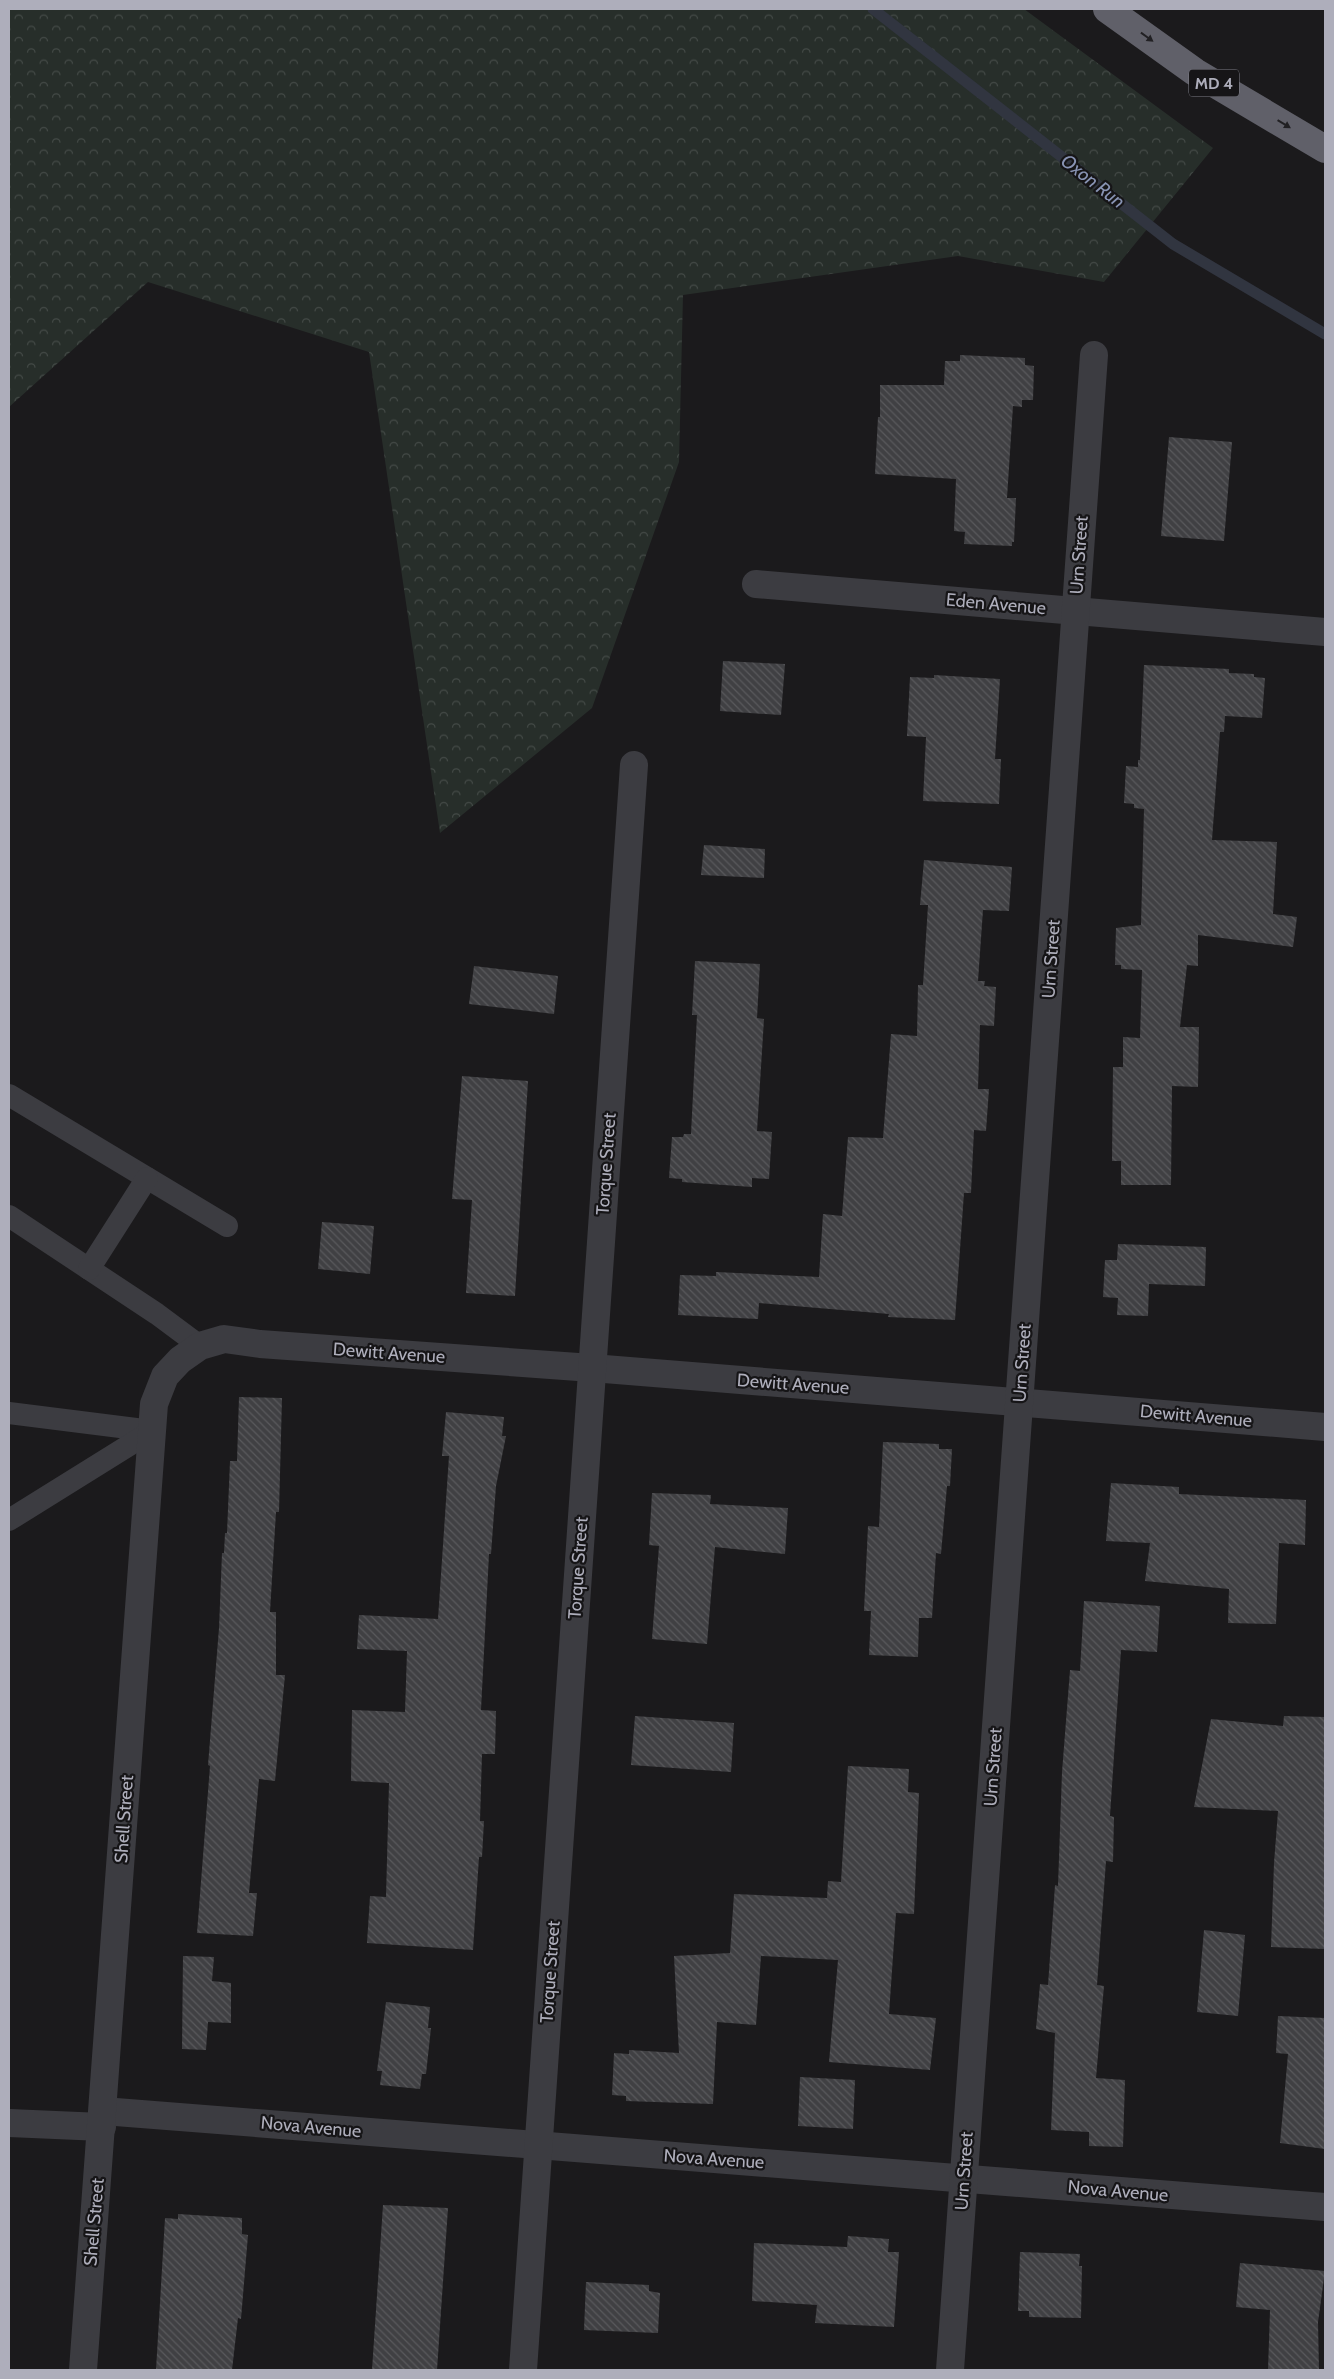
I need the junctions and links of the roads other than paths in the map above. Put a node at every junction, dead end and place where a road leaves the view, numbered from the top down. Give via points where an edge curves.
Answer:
1 (1108, 9) edge
2 (1325, 149) edge
3 (1094, 355) dead end
4 (756, 584) dead end
5 (1076, 610) junction
6 (1325, 632) edge
7 (634, 765) dead end
8 (9, 1094) edge
9 (147, 1178) junction
10 (9, 1216) edge
11 (227, 1226) dead end
12 (89, 1269) junction
13 (260, 1344) joint
14 (200, 1346) junction
15 (592, 1368) junction
16 (1019, 1401) junction
17 (9, 1413) edge
18 (1325, 1427) edge
19 (152, 1431) junction
20 (9, 1520) edge
21 (102, 2119) junction
22 (9, 2123) edge
23 (538, 2146) junction
24 (964, 2179) junction
25 (1325, 2207) edge
26 (82, 2370) edge
27 (523, 2370) edge
28 (950, 2370) edge

1 -> 2 highway, MD 4 via 1195,72
3 - 5 street, Urn Street
4 - 5 street, Eden Avenue
5 - 6 street, Eden Avenue
5 - 16 street, Urn Street
7 - 15 street, Torque Street
8 - 9 lane
9 - 11 lane
9 - 12 lane
10 - 12 lane
12 - 14 lane
13 - 14 street, Shell Street via 224,1339
13 - 15 street, Dewitt Avenue
14 - 19 street, Shell Street via 165,1376 154,1404
15 - 16 street, Dewitt Avenue
15 - 23 street, Torque Street
16 - 18 street, Dewitt Avenue
16 - 24 street, Urn Street
17 - 19 lane
19 - 20 lane
19 - 21 street, Shell Street
21 - 22 street, Nova Avenue
21 - 23 street, Nova Avenue
21 - 26 street, Shell Street
23 - 24 street, Nova Avenue
23 - 27 street, Torque Street
24 - 25 street, Nova Avenue
24 - 28 street, Urn Street

